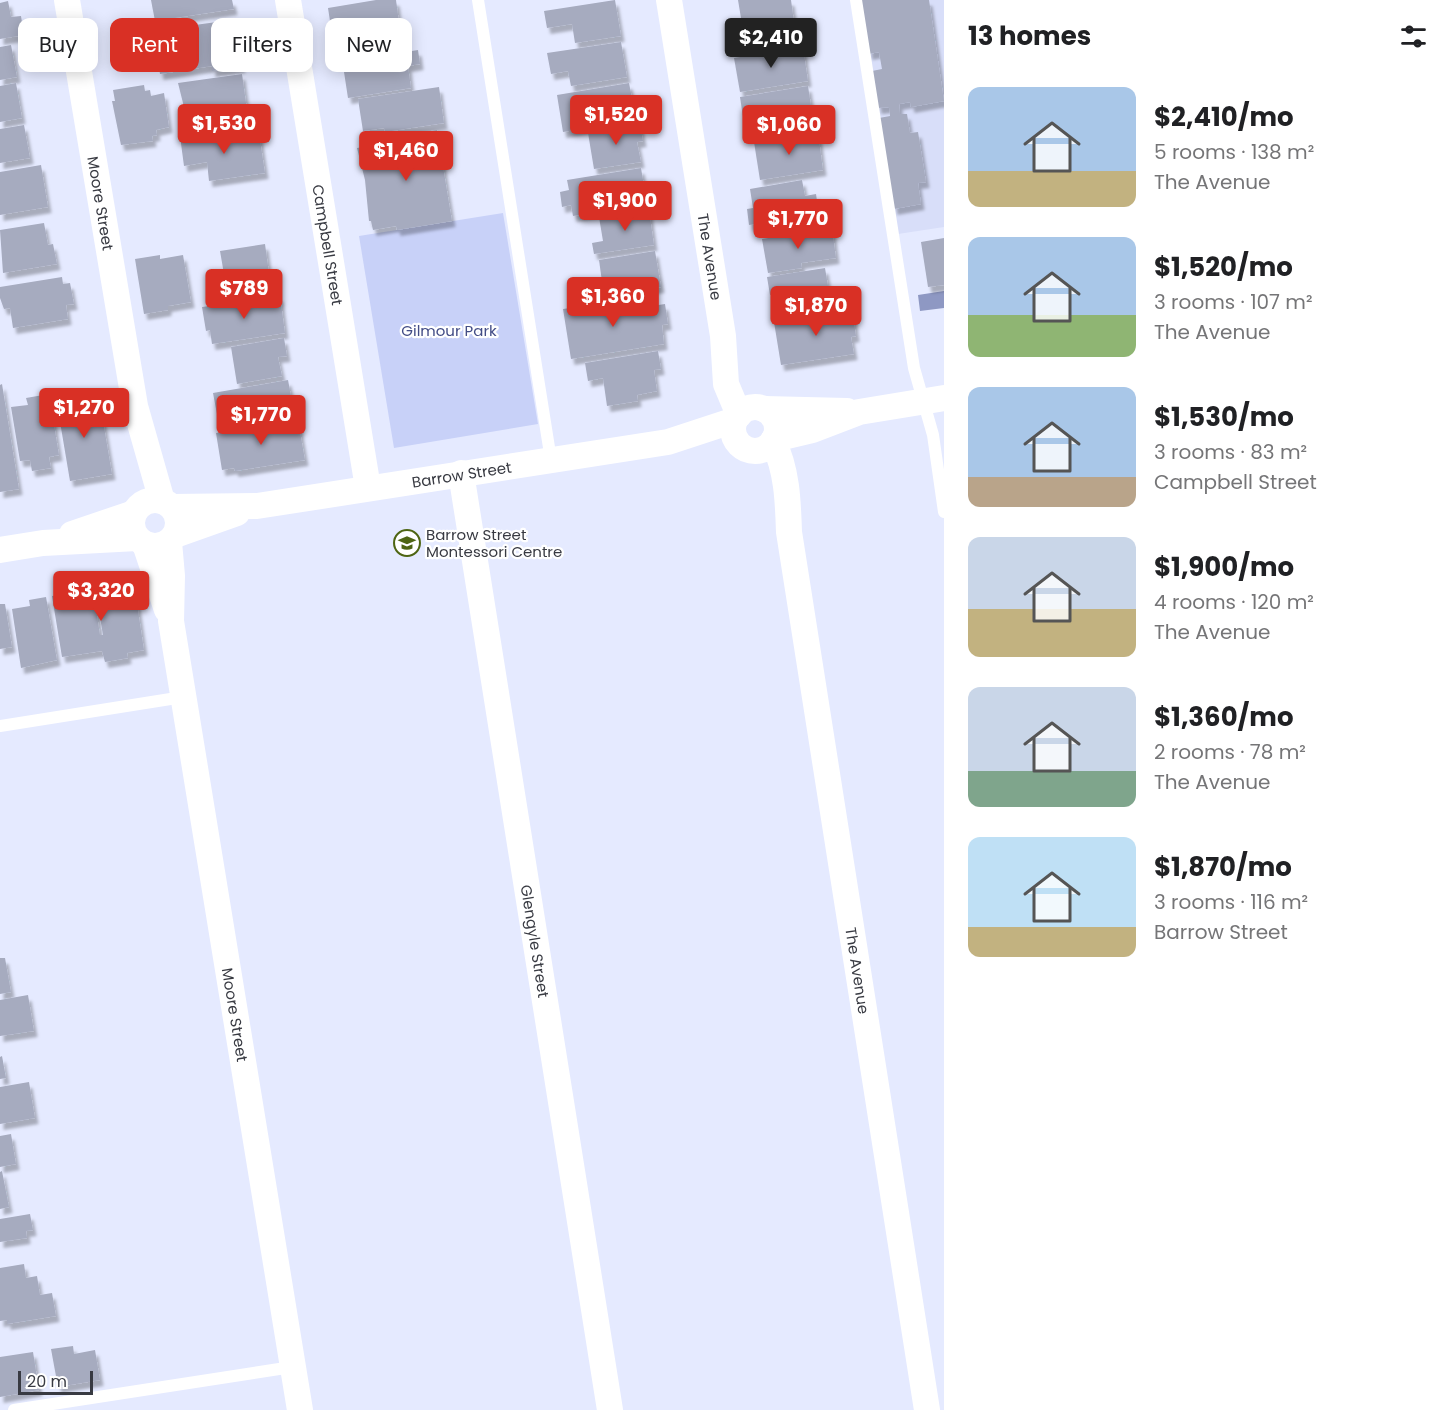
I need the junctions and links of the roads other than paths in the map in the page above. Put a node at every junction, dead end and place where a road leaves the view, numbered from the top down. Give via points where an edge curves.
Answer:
1 (67, 0) edge
2 (288, 0) edge
3 (478, 0) edge
4 (669, 0) edge
5 (856, 0) edge
6 (933, 400) edge
7 (754, 428) junction
8 (551, 460) junction
9 (461, 473) junction
10 (368, 488) junction
11 (152, 506) junction
12 (257, 506) junction
13 (944, 512) edge
14 (156, 540) junction
15 (43, 543) junction
16 (0, 550) edge
17 (183, 697) junction
18 (0, 726) edge
19 (292, 1367) junction
20 (15, 1410) edge
21 (300, 1410) edge
22 (610, 1410) edge
23 (927, 1410) edge

1 - 11 street, Moore Street
2 - 10 street, Campbell Street
3 - 8 lane
4 - 7 street, The Avenue via 723,336
5 - 6 lane via 914,368
6 - 7 street, Barrow Street via 859,412 812,430
6 - 13 lane via 933,435
7 - 8 street, Barrow Street
7 - 23 street, The Avenue via 789,532
8 - 9 street, Barrow Street
9 - 10 street, Barrow Street
9 - 22 street, Glengyle Street
10 - 12 street, Barrow Street
11 - 12 street, Barrow Street
11 - 14 street via 132,526
11 - 14 street via 178,520
11 - 15 street, Barrow Street
12 - 14 street, Barrow Street
14 - 15 street, Barrow Street
14 - 17 street, Moore Street
15 - 16 street, Barrow Street
17 - 18 lane
17 - 19 street, Moore Street
19 - 20 lane
19 - 21 street, Moore Street

